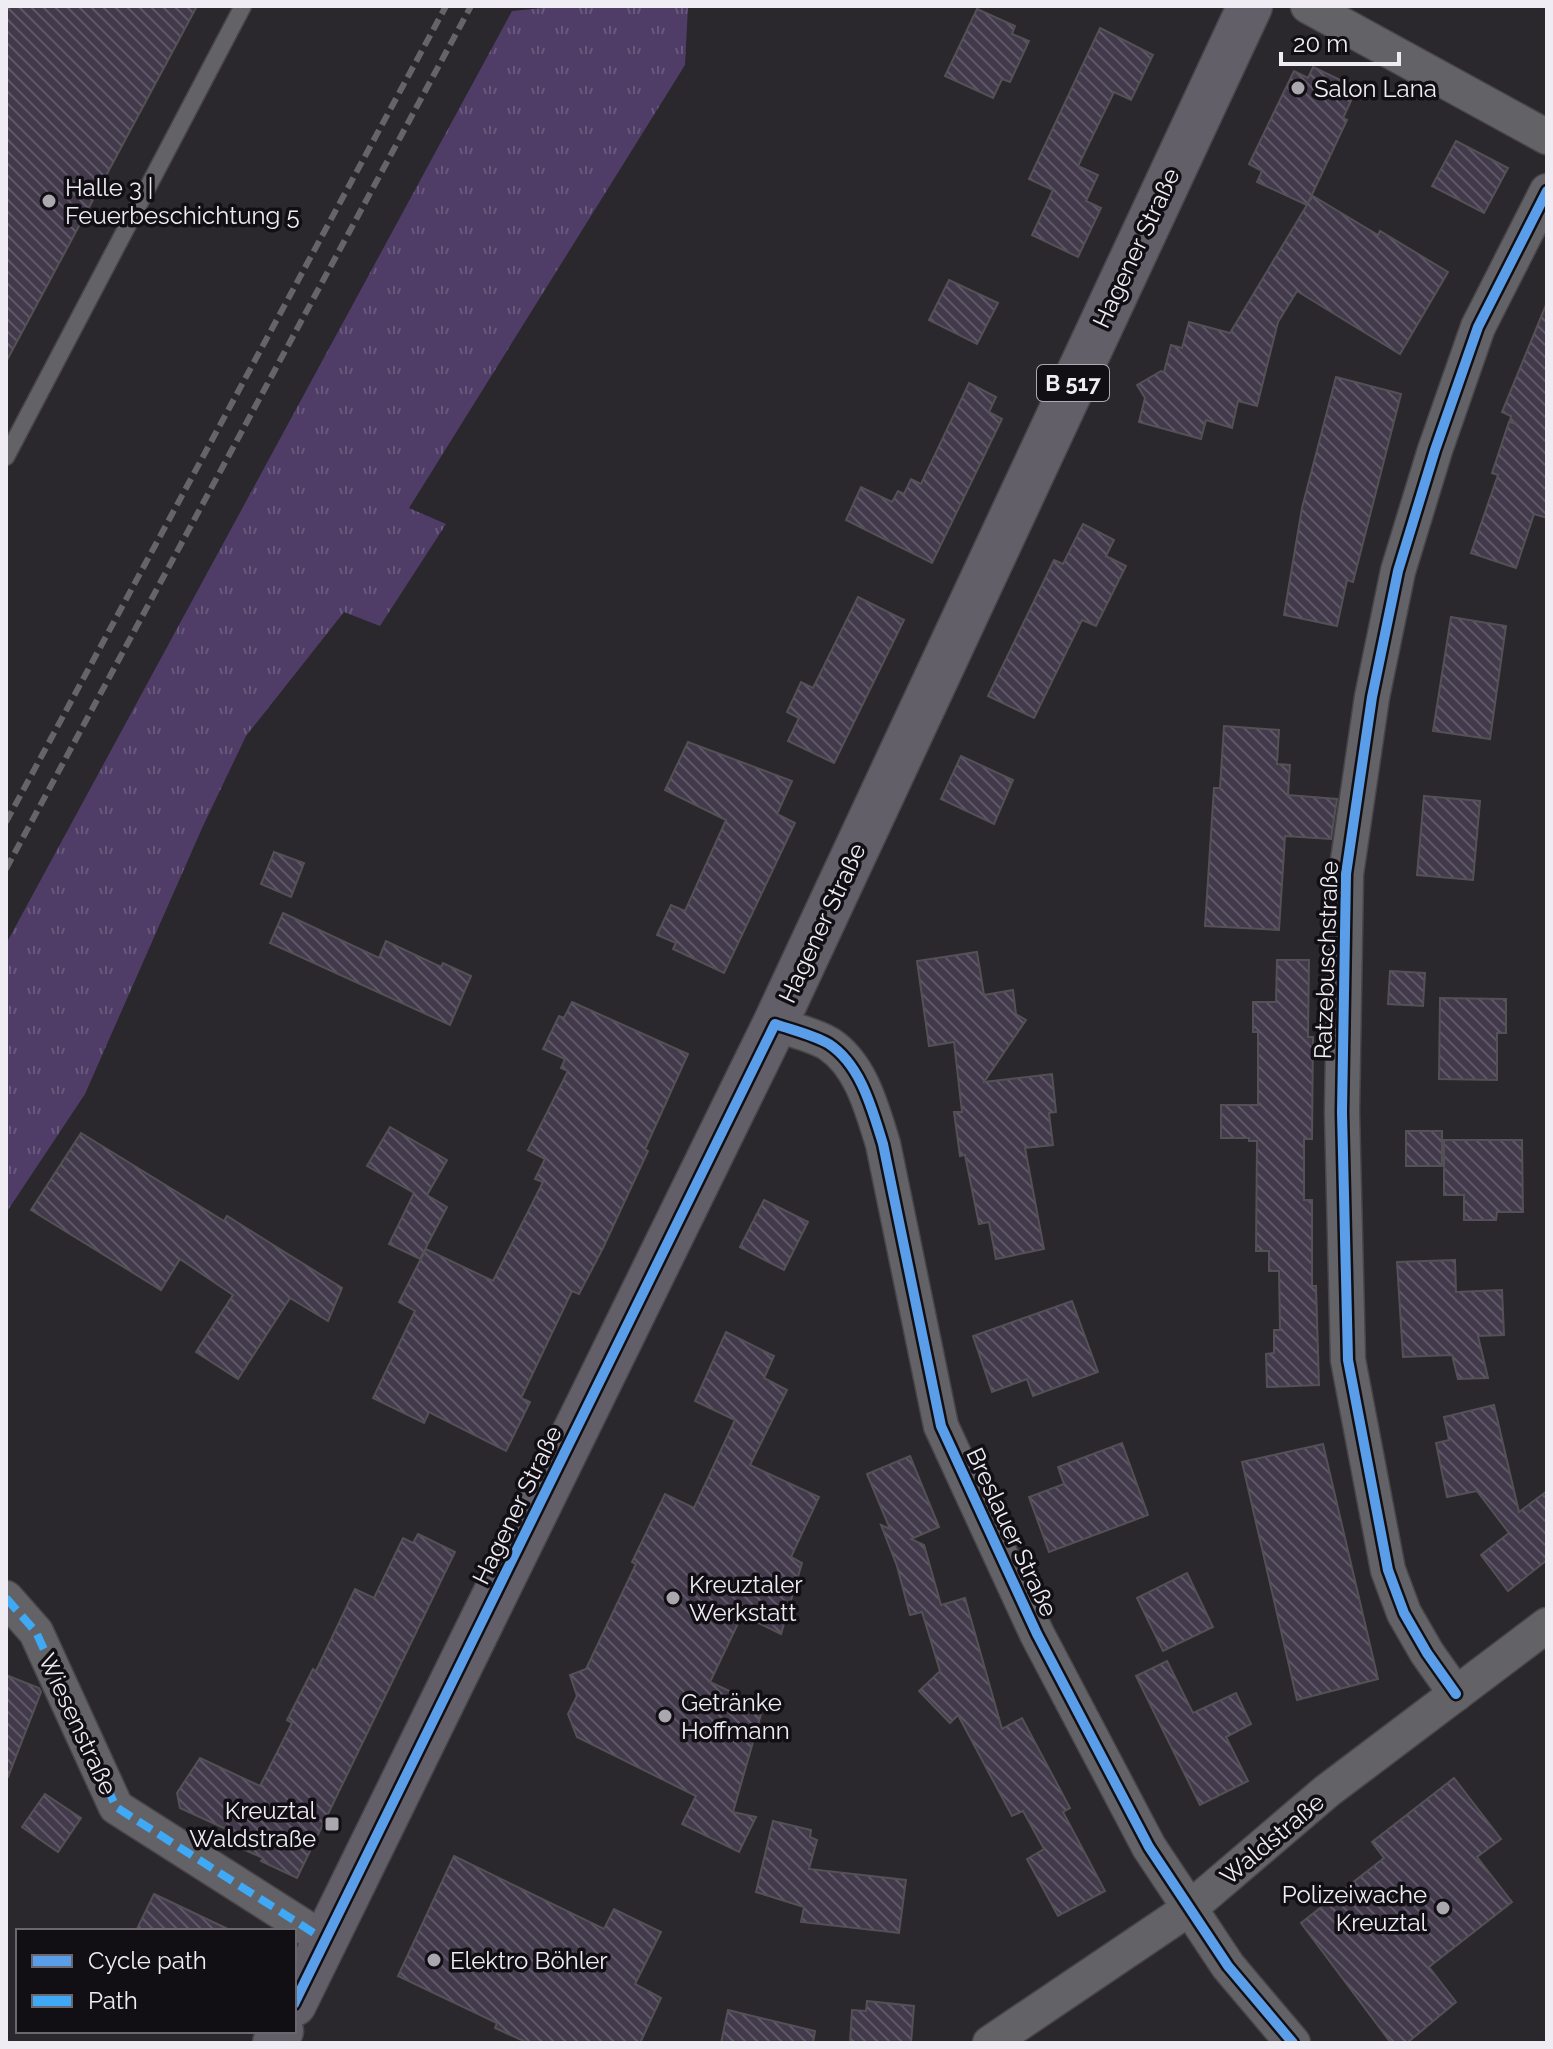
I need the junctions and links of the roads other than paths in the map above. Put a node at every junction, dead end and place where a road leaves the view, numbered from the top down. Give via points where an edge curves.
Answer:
1 (243, 6) edge
2 (1250, 6) edge
3 (1308, 6) edge
4 (1547, 137) edge
5 (1547, 191) edge
6 (6, 457) edge
7 (775, 1024) junction
8 (6, 1598) edge
9 (1547, 1625) edge
10 (1456, 1694) junction
11 (1190, 1908) junction
12 (325, 1940) junction
13 (296, 2000) edge
14 (990, 2043) edge
15 (1293, 2043) edge

1 - 6 lane
2 - 7 main road, Hagener Straße / B 517
3 - 4 street
5 - 10 street, Ratzebuschstraße via 1478,327 1398,571 1372,697 1346,874 1342,1112 1348,1360 1388,1570 1404,1613
7 - 11 street, Breslauer Straße via 827,1043 858,1077 883,1144 941,1426 1037,1634 1149,1847
7 - 12 main road, Hagener Straße / B 517
8 - 12 street, Wiesenstraße via 36,1632 116,1807
9 - 10 street, Waldstraße
10 - 11 street, Waldstraße via 1327,1791
11 - 14 street, Waldstraße
11 - 15 street, Breslauer Straße via 1228,1966
12 - 13 main road, Hagener Straße / B 517

